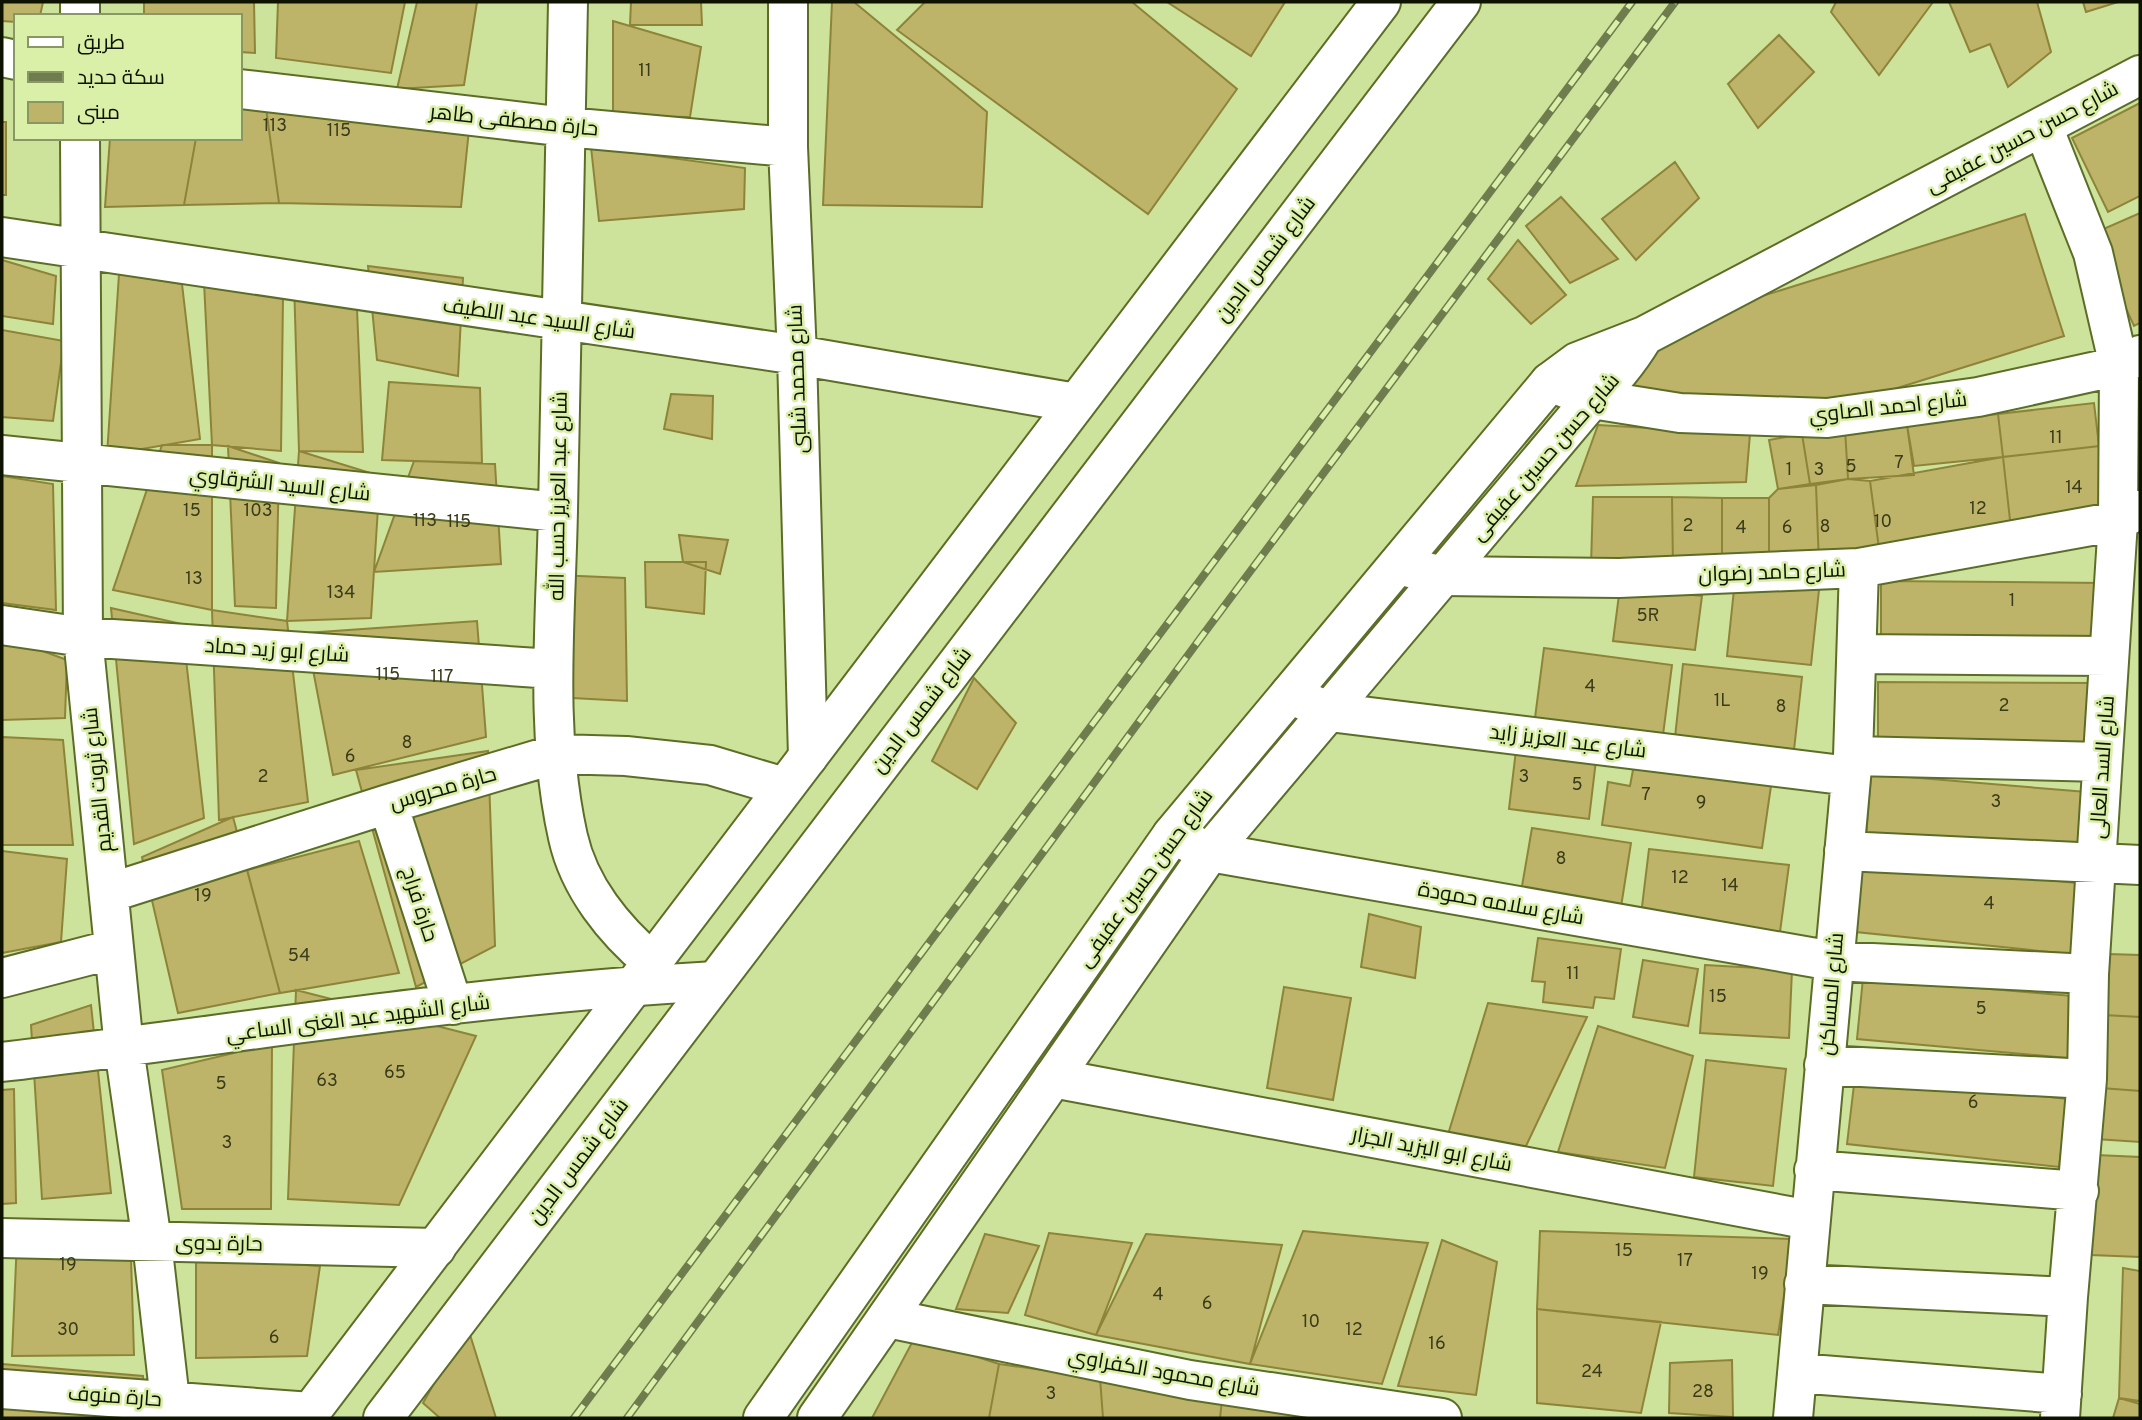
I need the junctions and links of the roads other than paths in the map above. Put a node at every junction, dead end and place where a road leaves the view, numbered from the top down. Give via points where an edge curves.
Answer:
1 (568, 2) edge
2 (788, 2) edge
3 (1381, 2) edge
4 (1461, 2) edge
5 (2140, 75) edge
6 (242, 89) edge
7 (566, 127) junction
8 (2043, 127) junction
9 (80, 140) edge
10 (788, 147) junction
11 (2, 237) edge
12 (81, 248) junction
13 (561, 321) junction
14 (1644, 336) junction
15 (797, 355) junction
16 (2130, 361) edge
17 (1550, 382) junction
18 (1592, 399) junction
19 (1076, 403) junction
20 (2, 455) edge
21 (81, 464) junction
22 (558, 512) junction
23 (2129, 515) edge
24 (1398, 565) junction
25 (1858, 568) junction
26 (1443, 576) junction
27 (2, 625) edge
28 (83, 636) junction
29 (1857, 654) junction
30 (2109, 656) junction
31 (552, 669) junction
32 (1290, 694) junction
33 (1329, 712) junction
34 (556, 754) junction
35 (808, 757) junction
36 (2102, 762) junction
37 (1852, 766) junction
38 (785, 788) junction
39 (388, 804) junction
40 (1172, 835) junction
41 (1844, 851) junction
42 (1210, 852) junction
43 (2096, 863) junction
44 (2140, 865) edge
45 (109, 893) junction
46 (114, 949) junction
47 (1833, 961) junction
48 (643, 974) junction
49 (2089, 974) junction
50 (2, 978) edge
51 (715, 981) junction
52 (453, 1005) junction
53 (124, 1048) junction
54 (2, 1062) edge
55 (1824, 1065) junction
56 (1053, 1078) junction
57 (2087, 1079) junction
58 (1814, 1170) junction
59 (2079, 1191) junction
60 (1810, 1220) junction
61 (2, 1238) edge
62 (152, 1242) junction
63 (436, 1248) junction
64 (1804, 1284) junction
65 (2068, 1297) junction
66 (887, 1318) junction
67 (1797, 1373) junction
68 (2, 1390) edge
69 (2061, 1406) edge
70 (171, 1409) edge
71 (309, 1415) edge
72 (383, 1418) edge
73 (763, 1418) edge
74 (817, 1418) edge
75 (1442, 1418) edge
76 (1793, 1418) edge

1 - 7 street, شارع عبد العزيز حسب الله
2 - 10 street, شارع محمد شلبى
3 - 19 street
4 - 51 street, شارع شمس الدين
5 - 8 street, شارع حسن حسين عفيفى
6 - 7 street, حارة مصطفى طاهر
7 - 10 street, حارة مصطفى طاهر
7 - 13 street, شارع عبد العزيز حسب الله
8 - 14 street, شارع حسن حسين عفيفى
8 - 16 street, شارع السد العالى
9 - 12 street, شارع ثروت القديم
10 - 15 street, شارع محمد شلبى
11 - 12 street, شارع السيد عبد اللطيف
12 - 13 street, شارع السيد عبد اللطيف
12 - 21 street, شارع ثروت القديم
13 - 15 street, شارع السيد عبد اللطيف
13 - 22 street, شارع عبد العزيز حسب الله
14 - 17 street, شارع حسن حسين عفيفى via 1577,362
14 - 18 street, شارع حسن حسين عفيفى via 1613,381
15 - 19 street, شارع السيد عبد اللطيف
15 - 35 street, شارع محمد شلبى
16 - 18 street, شارع احمد الصاوي via 1978,397 1827,418 1680,413
16 - 23 street, شارع السد العالى
17 - 18 street, شارع احمد الصاوي
17 - 24 street, شارع حسن حسين عفيفى
18 - 26 street, شارع حسن حسين عفيفى
19 - 35 street
20 - 21 street, شارع السيد الشرقاوي
21 - 22 street, شارع السيد الشرقاوي
21 - 28 street, شارع ثروت القديم
22 - 31 street, شارع عبد العزيز حسب الله
23 - 25 street, شارع حامد رضوان
23 - 30 street, شارع السد العالى
24 - 26 street, شارع حامد رضوان
24 - 32 street, شارع حسن حسين عفيفى
25 - 26 street, شارع حامد رضوان via 1619,578
25 - 29 street, شارع المساكن
26 - 33 street, شارع حسن حسين عفيفى
27 - 28 street, شارع ابو زيد حماد
28 - 31 street, شارع ابو زيد حماد
28 - 45 street, شارع ثروت القديم
29 - 30 street
29 - 37 street, شارع المساكن
30 - 36 street, شارع السد العالى
31 - 34 street, شارع عبد العزيز حسب الله
32 - 33 street, شارع عبد العزيز زايد
32 - 40 street, شارع حسن حسين عفيفى
33 - 37 street, شارع عبد العزيز زايد
33 - 42 street, شارع حسن حسين عفيفى
34 - 38 street, حارة محروس via 710,765
34 - 39 street, حارة محروس
34 - 48 street, شارع عبد العزيز حسب الله via 568,838 579,869
35 - 38 street
36 - 37 street, شارع عبد العزيز زايد
36 - 43 street, شارع السد العالى
37 - 41 street, شارع المساكن
38 - 48 street
39 - 45 street, حارة محروس
39 - 52 street, حارة فراج
40 - 42 street, شارع سلامه حمودة
40 - 73 street, شارع حسن حسين عفيفى
41 - 43 street
41 - 47 street, شارع المساكن
42 - 47 street, شارع سلامه حمودة
42 - 56 street, شارع حسن حسين عفيفى
43 - 44 street
43 - 49 street, شارع السد العالى
45 - 46 street, شارع ثروت القديم
46 - 50 street
46 - 53 street, شارع ثروت القديم
47 - 49 street, شارع سلامه حمودة
47 - 55 street, شارع المساكن
48 - 51 street, شارع الشهيد عبد الغنى الساعي
48 - 52 street, شارع الشهيد عبد الغنى الساعي
48 - 63 street
49 - 57 street, شارع السد العالى
51 - 72 street, شارع شمس الدين
52 - 53 street, شارع الشهيد عبد الغنى الساعي
53 - 54 street, شارع الشهيد عبد الغنى الساعي
53 - 62 street, شارع ثروت القديم
55 - 57 street
55 - 58 street, شارع المساكن
56 - 60 street, شارع ابو اليزيد الجزار
56 - 66 street, شارع حسن حسين عفيفى
57 - 59 street, شارع السد العالى
58 - 59 street
58 - 60 street, شارع المساكن
59 - 65 street, شارع السد العالى
60 - 64 street, شارع المساكن
61 - 62 street, حارة بدوى
62 - 63 street, حارة بدوى
62 - 70 street, شارع ثروت القديم
63 - 71 street
64 - 65 street
64 - 67 street, شارع المساكن
65 - 69 street, شارع السد العالى
66 - 74 street, شارع حسن حسين عفيفى
66 - 75 street, شارع محمود الكفراوي via 1190,1380
67 - 69 street
67 - 76 street, شارع المساكن
68 - 70 street, حارة منوف
70 - 71 street, حارة منوف

